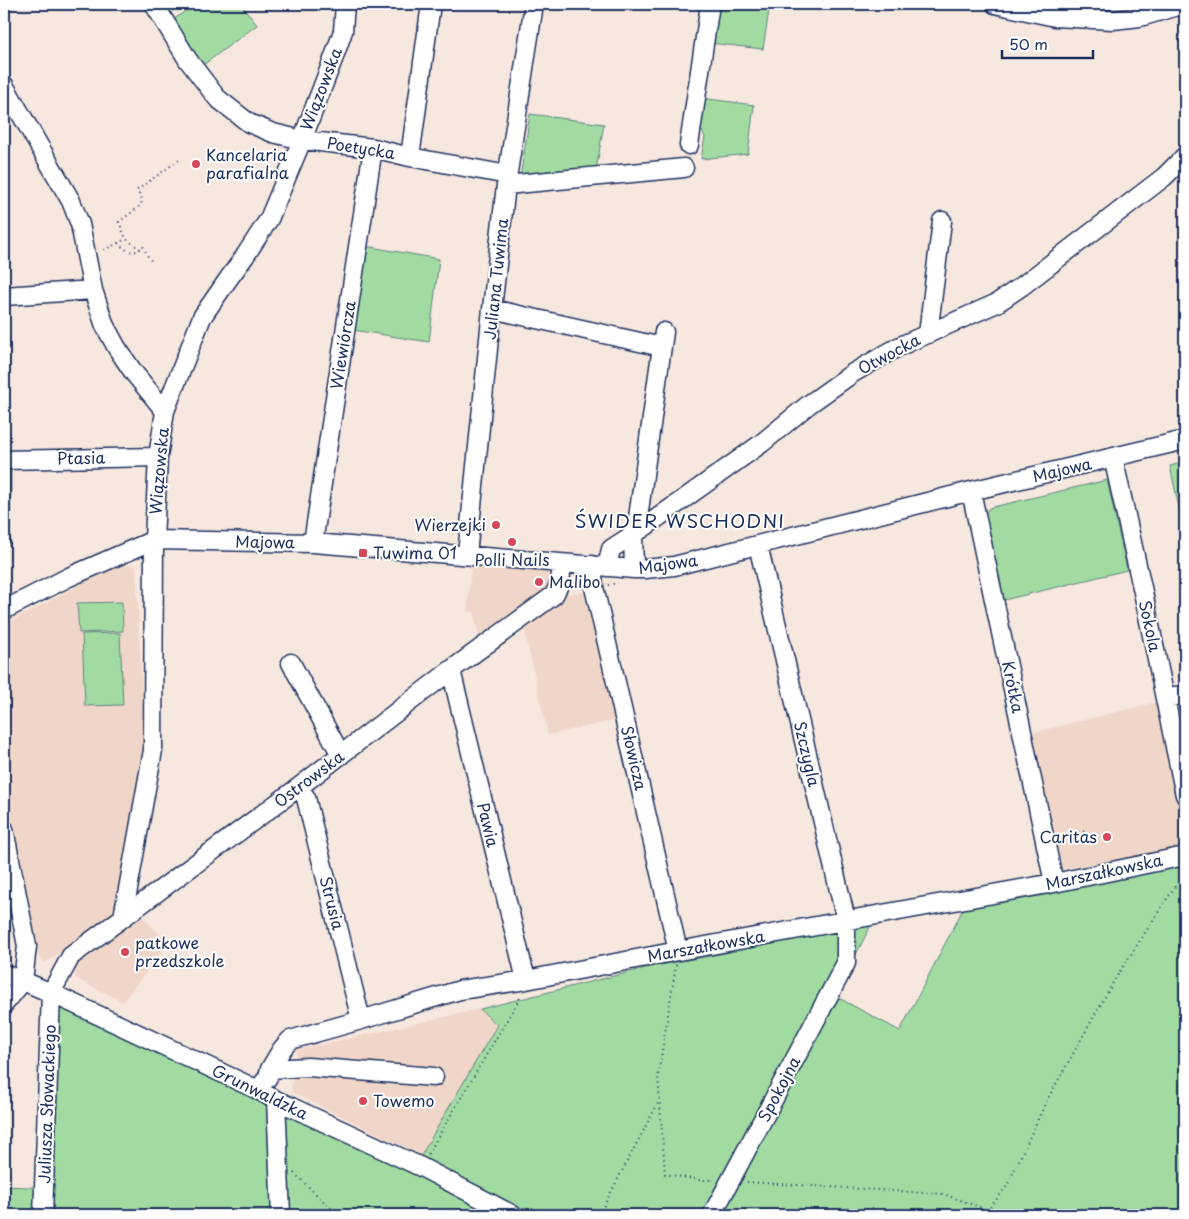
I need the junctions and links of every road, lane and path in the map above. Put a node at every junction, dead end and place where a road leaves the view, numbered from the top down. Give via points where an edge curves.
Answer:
1 (154, 4) edge
2 (345, 4) edge
3 (431, 4) edge
4 (534, 4) edge
5 (710, 4) edge
6 (995, 4) edge
7 (1185, 4) edge
8 (4, 84) edge
9 (302, 140) junction
10 (689, 144) dead end
11 (373, 148) junction
12 (1185, 156) edge
13 (410, 157) junction
14 (180, 160) dead end
15 (684, 168) dead end
16 (507, 180) junction
17 (942, 221) dead end
18 (126, 239) junction
19 (118, 243) junction
20 (140, 249) junction
21 (104, 250) dead end
22 (152, 262) dead end
23 (93, 290) junction
24 (4, 296) edge
25 (492, 309) junction
26 (664, 332) dead end
27 (928, 334) junction
28 (653, 345) dead end
29 (165, 411) junction
30 (1185, 440) edge
31 (158, 457) junction
32 (1113, 458) junction
33 (4, 460) edge
34 (971, 491) junction
35 (635, 533) junction
36 (154, 540) junction
37 (313, 543) junction
38 (758, 545) junction
39 (467, 555) junction
40 (562, 564) junction
41 (600, 566) junction
42 (634, 569) junction
43 (4, 610) edge
44 (291, 663) dead end
45 (451, 670) junction
46 (1185, 695) edge
47 (1165, 698) junction
48 (341, 755) junction
49 (299, 787) junction
50 (1185, 795) edge
51 (4, 829) edge
52 (1086, 831) dead end
53 (1044, 838) junction
54 (1185, 856) edge
55 (1185, 872) edge
56 (1054, 883) junction
57 (123, 917) junction
58 (846, 920) junction
59 (678, 951) junction
60 (846, 963) joint
61 (4, 974) edge
62 (526, 980) junction
63 (24, 981) junction
64 (51, 993) junction
65 (4, 1004) edge
66 (361, 1020) junction
67 (270, 1069) junction
68 (434, 1077) dead end
69 (258, 1090) junction
70 (660, 1099) dead end
71 (276, 1100) junction
72 (279, 1160) junction
73 (421, 1167) junction
74 (43, 1215) edge
75 (281, 1215) edge
76 (338, 1215) edge
77 (513, 1215) edge
78 (599, 1215) edge
79 (712, 1215) edge
80 (984, 1215) edge

1 - 9 street, Poetycka via 188,60 217,98 249,123
2 - 9 street, Wiązowska via 343,31
3 - 13 street
4 - 16 street, Juliana Tuwima
5 - 10 street
6 - 7 street via 1055,17 1113,20 1140,17
8 - 23 street via 72,201 80,224
9 - 11 street, Poetycka
9 - 29 street, Wiązowska via 269,219 202,317
11 - 13 street, Poetycka
11 - 37 street, Wiewiórcza
12 - 27 street, Otwocka via 1164,177 1022,286 997,303
13 - 16 street, Poetycka
14 - 18 path via 137,190 142,199 141,205 119,222
15 - 16 street, Poetycka
16 - 25 street, Juliana Tuwima
17 - 27 street
18 - 19 path
18 - 20 path
19 - 20 path via 131,252
19 - 21 path
20 - 22 path via 143,246
23 - 24 street
23 - 29 street via 105,326 117,348
25 - 28 street
25 - 39 street, Juliana Tuwima
26 - 35 street
27 - 35 street, Otwocka via 853,373 762,443
29 - 31 street, Wiązowska
30 - 32 street, Majowa
31 - 33 street, Ptasia
31 - 36 street, Wiązowska
32 - 34 street, Majowa
32 - 47 street, Sokola
34 - 38 street, Majowa
34 - 53 street, Krótka
35 - 41 street, Otwocka via 611,549
35 - 42 street
36 - 37 street, Majowa
36 - 43 street, Majowa
36 - 57 street, Wiązowska via 153,750
37 - 39 street, Majowa
38 - 42 street, Majowa via 674,566
38 - 58 street, Szczygla
39 - 40 street, Majowa
40 - 41 street, Majowa
40 - 45 street, Ostrowska via 560,583 554,595
41 - 42 street, Majowa
41 - 59 street, Słowicza via 594,587
44 - 48 street
45 - 48 street, Ostrowska
45 - 62 street, Pawia
46 - 47 street
47 - 50 street, Sokola
48 - 49 street, Ostrowska
49 - 57 street, Ostrowska
49 - 66 street, Strusia via 306,798
51 - 63 street via 27,946
52 - 53 path via 1055,839
53 - 56 street, Krótka
54 - 56 street, Marszałkowska
55 - 80 path via 1115,979 1046,1102 1007,1186
56 - 58 street, Marszałkowska
57 - 64 street, Ostrowska via 71,956
58 - 59 street, Marszałkowska
58 - 60 street, Szczygla
59 - 62 street, Marszałkowska
60 - 79 street, Spokojna
61 - 63 street, Grunwaldzka
62 - 66 street, Marszałkowska via 460,990
62 - 73 path via 520,1000
63 - 64 street, Grunwaldzka
63 - 65 street
64 - 69 street, Grunwaldzka
64 - 74 street, Juliusza Słowackiego
66 - 67 street, Marszałkowska via 290,1040
67 - 68 street via 308,1068
67 - 69 street, Marszałkowska
69 - 71 street, Grunwaldzka
70 - 78 path
71 - 72 street
71 - 73 street, Grunwaldzka
72 - 75 street
72 - 76 path
73 - 77 street, Grunwaldzka

